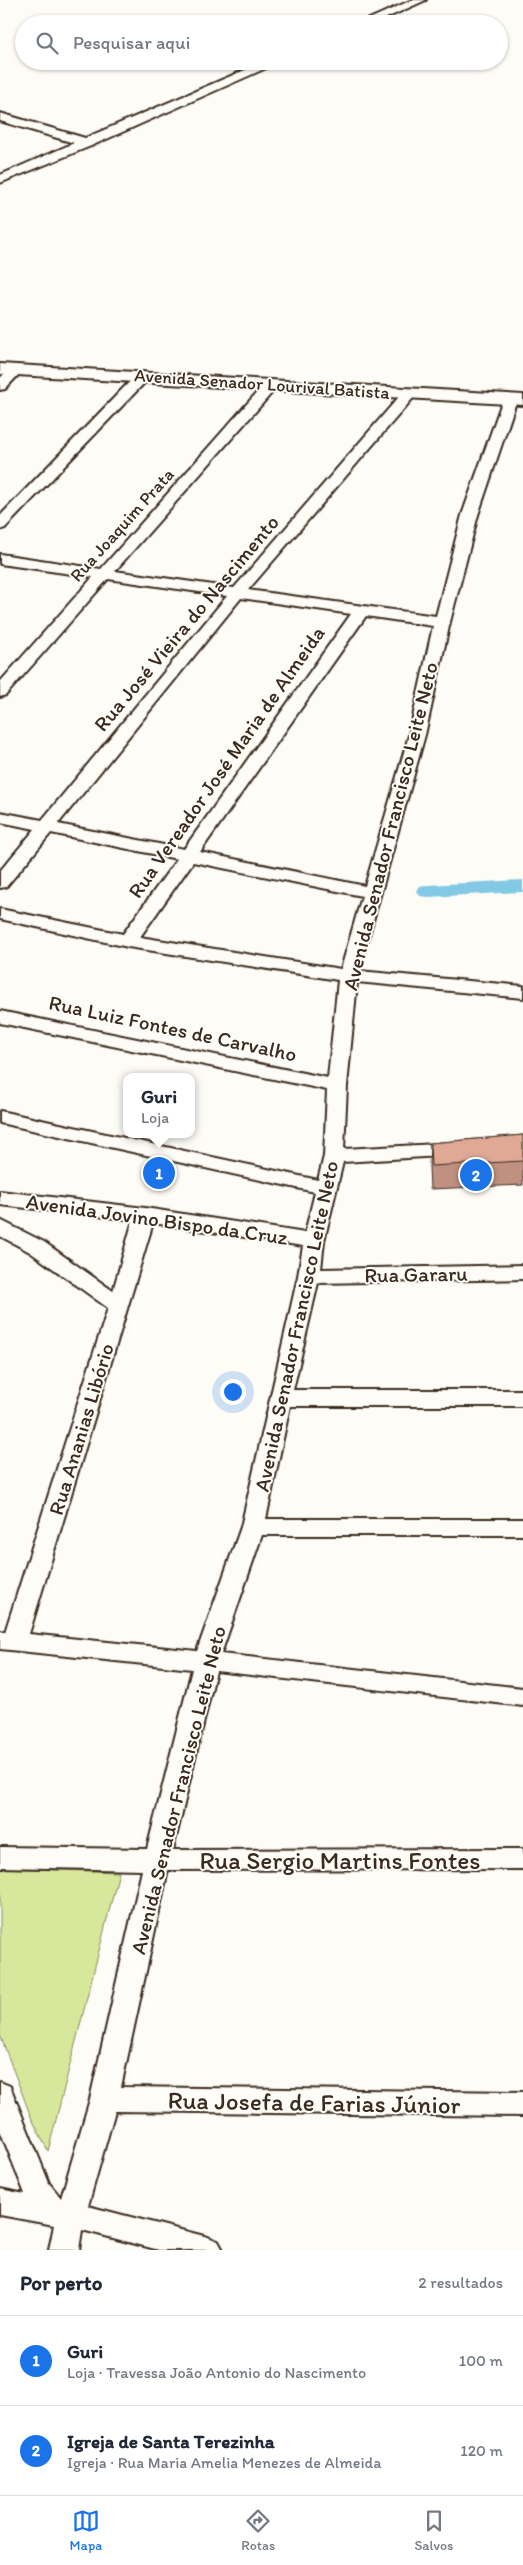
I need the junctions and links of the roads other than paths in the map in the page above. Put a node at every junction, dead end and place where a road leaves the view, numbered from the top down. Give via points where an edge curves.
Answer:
1 (421, 0) edge
2 (385, 15) edge
3 (255, 70) edge
4 (0, 116) edge
5 (87, 143) junction
6 (0, 179) edge
7 (8, 370) edge
8 (143, 376) junction
9 (272, 384) junction
10 (0, 386) edge
11 (409, 394) junction
12 (516, 400) edge
13 (0, 525) edge
14 (0, 559) edge
15 (104, 573) junction
16 (239, 591) junction
17 (362, 610) junction
18 (442, 622) junction
19 (0, 692) edge
20 (0, 817) edge
21 (47, 825) junction
22 (187, 856) junction
23 (0, 883) edge
24 (372, 893) junction
25 (0, 914) edge
26 (128, 941) junction
27 (348, 976) junction
28 (523, 992) edge
29 (0, 1017) edge
30 (337, 1086) junction
31 (0, 1117) edge
32 (473, 1148) edge
33 (334, 1156) junction
34 (327, 1188) junction
35 (0, 1198) edge
36 (144, 1215) junction
37 (0, 1227) edge
38 (314, 1241) junction
39 (523, 1272) edge
40 (309, 1276) junction
41 (119, 1306) junction
42 (280, 1398) junction
43 (523, 1398) edge
44 (523, 1526) edge
45 (253, 1527) junction
46 (7, 1641) edge
47 (206, 1661) junction
48 (523, 1697) edge
49 (0, 1857) edge
50 (523, 1859) edge
51 (157, 1860) junction
52 (0, 2094) edge
53 (104, 2099) junction
54 (523, 2104) edge
55 (0, 2202) edge
56 (63, 2213) junction
57 (64, 2250) edge
58 (208, 2250) edge

1 - 2 street
3 - 5 street
4 - 5 street
5 - 6 street
7 - 8 street, Avenida Senador Lourival Batista
7 - 10 street
8 - 9 street, Avenida Senador Lourival Batista
8 - 13 street
9 - 11 street, Avenida Senador Lourival Batista
9 - 15 street, Rua Joaquim Prata
11 - 12 street, Avenida Senador Lourival Batista
11 - 16 street, Rua José Vieira do Nascimento
12 - 18 street, Avenida Senador Francisco Leite Neto via 470,515
14 - 15 street
15 - 16 street
15 - 19 street, Rua Joaquim Prata
16 - 17 street
16 - 21 street, Rua José Vieira do Nascimento
17 - 18 street
17 - 22 street, Rua Vereador José Maria de Almeida
18 - 24 street, Avenida Senador Francisco Leite Neto via 417,735
20 - 21 street
21 - 22 street
21 - 23 street, Rua José Vieira do Nascimento
22 - 24 street
22 - 26 street, Rua Vereador José Maria de Almeida
24 - 27 street, Avenida Senador Francisco Leite Neto
25 - 26 street
26 - 27 street
27 - 28 street
27 - 30 street, Avenida Senador Francisco Leite Neto
29 - 30 street, Rua Luiz Fontes de Carvalho
30 - 33 street, Avenida Senador Francisco Leite Neto
31 - 34 street
32 - 33 street
33 - 34 street, Avenida Senador Francisco Leite Neto
34 - 38 street, Avenida Senador Francisco Leite Neto
35 - 36 street, Avenida Jovino Bispo da Cruz
36 - 38 street, Avenida Jovino Bispo da Cruz
36 - 41 street, Rua Ananias Libório
37 - 41 street via 37,1247
38 - 40 street, Avenida Senador Francisco Leite Neto
39 - 40 street, Rua Gararu
40 - 42 street, Avenida Senador Francisco Leite Neto
41 - 46 street, Rua Ananias Libório
42 - 43 street
42 - 45 street, Avenida Senador Francisco Leite Neto
44 - 45 street
45 - 47 street, Avenida Senador Francisco Leite Neto
46 - 47 street
47 - 48 street
47 - 51 street, Avenida Senador Francisco Leite Neto
49 - 51 street, Rua Sergio Martins Fontes
50 - 51 street, Rua Sergio Martins Fontes
51 - 53 street, Avenida Senador Francisco Leite Neto
52 - 56 street via 38,2190
53 - 54 street, Rua Josefa de Farias Júnior
53 - 56 street, Avenida Senador Francisco Leite Neto
55 - 56 street
56 - 57 street, Avenida Senador Francisco Leite Neto
56 - 58 street

